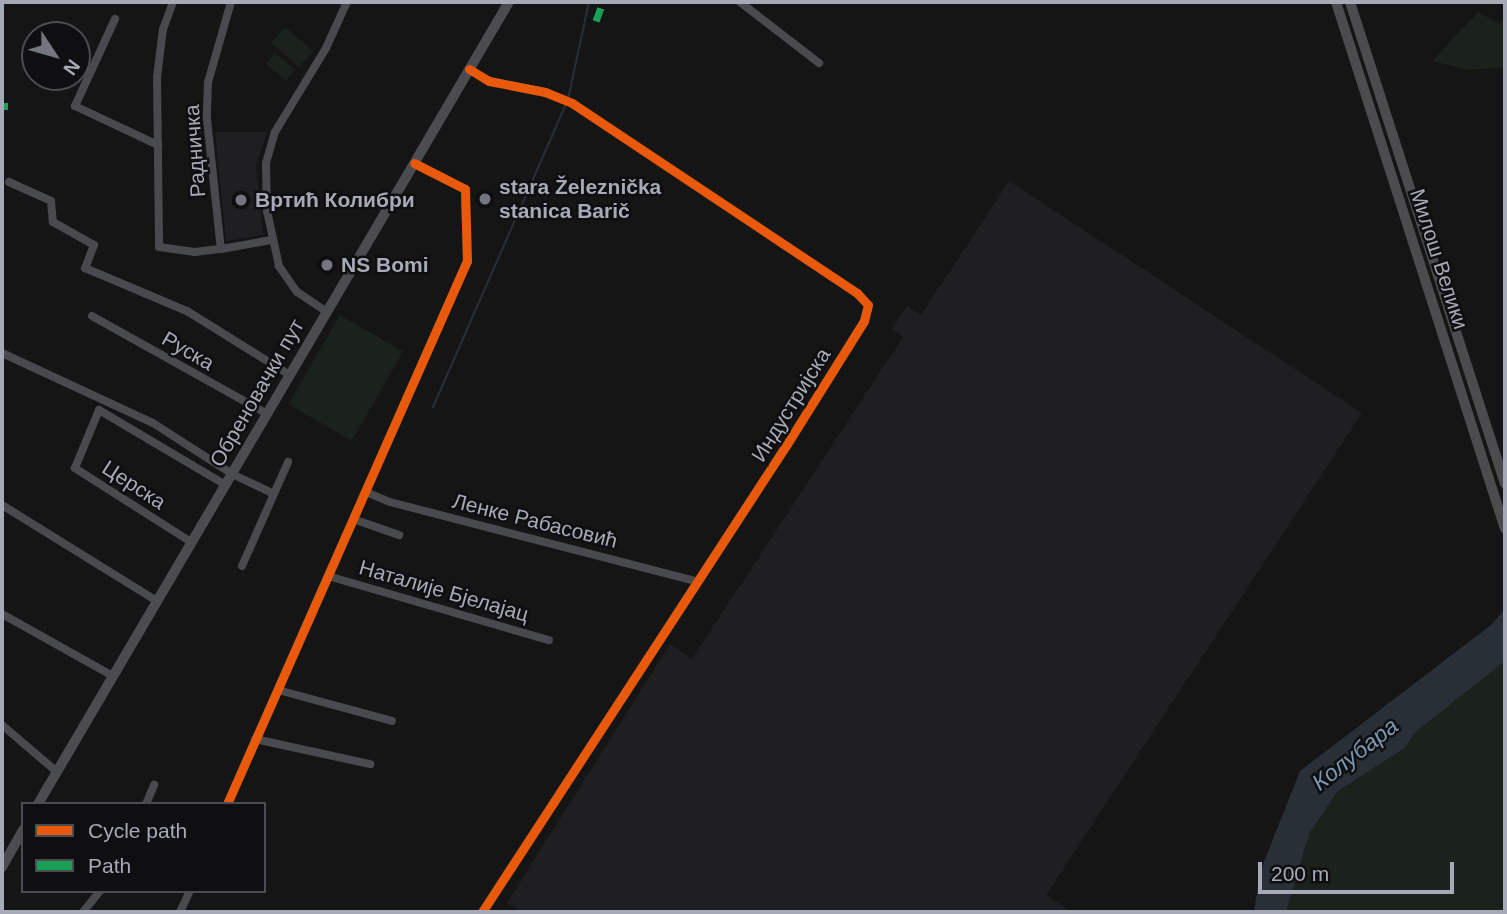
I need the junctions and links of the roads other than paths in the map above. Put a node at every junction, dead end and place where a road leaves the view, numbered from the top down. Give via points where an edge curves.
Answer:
1 (173, 2) edge
2 (231, 2) edge
3 (347, 2) edge
4 (509, 2) edge
5 (740, 2) edge
6 (1336, 2) edge
7 (1350, 2) edge
8 (115, 19) dead end
9 (819, 63) dead end
10 (470, 69) junction
11 (158, 145) junction
12 (414, 163) junction
13 (9, 182) dead end
14 (271, 240) junction
15 (221, 249) junction
16 (327, 312) junction
17 (92, 316) dead end
18 (2, 353) edge
19 (290, 375) junction
20 (267, 414) junction
21 (288, 461) dead end
22 (232, 474) junction
23 (1505, 484) edge
24 (226, 485) junction
25 (366, 492) junction
26 (272, 493) junction
27 (2, 505) edge
28 (353, 519) junction
29 (1505, 529) edge
30 (399, 535) dead end
31 (191, 542) junction
32 (242, 566) dead end
33 (328, 576) junction
34 (696, 581) junction
35 (157, 601) junction
36 (2, 614) edge
37 (549, 640) dead end
38 (113, 676) junction
39 (278, 690) junction
40 (392, 721) dead end
41 (2, 726) edge
42 (255, 739) junction
43 (370, 764) dead end
44 (57, 772) junction
45 (154, 785) dead end
46 (39, 802) edge
47 (147, 802) edge
48 (228, 802) edge
49 (21, 834) edge
50 (2, 867) edge
51 (98, 893) edge
52 (189, 893) edge
53 (83, 912) edge
54 (180, 912) edge
55 (482, 912) edge

1 - 11 street via 163,29 157,77
2 - 15 street, Радничка via 208,82 207,119
3 - 14 street via 326,48 275,132 267,156
4 - 10 main road, Обреновачки пут
5 - 9 street
6 - 29 highway, Милош Велики
7 - 23 highway, Милош Велики
8 - 11 street via 75,106
10 - 12 main road, Обреновачки пут
10 - 34 street, Индустријска via 496,83 567,101 857,293 867,305 864,321
11 - 15 street via 159,247 195,252
12 - 16 main road, Обреновачки пут
12 - 25 street via 465,189 467,261
13 - 19 street via 51,201 51,220 94,245 85,268 187,311
14 - 15 street
14 - 16 street via 279,265 294,288
16 - 19 main road, Обреновачки пут
17 - 20 street, Руска
18 - 22 street via 153,423
19 - 20 main road, Обреновачки пут
20 - 22 main road, Обреновачки пут
21 - 26 street
22 - 24 main road, Обреновачки пут
22 - 26 street
24 - 31 main road, Обреновачки пут
24 - 31 street, Церска via 99,410 75,468
25 - 28 street
25 - 34 street, Ленке Рабасовић
26 - 32 street
27 - 35 street
28 - 30 street
28 - 33 street
31 - 35 main road, Обреновачки пут
33 - 37 street, Наталије Бјелајац
33 - 39 street
34 - 55 street, Индустријска
35 - 38 main road, Обреновачки пут
36 - 38 street
38 - 44 main road, Обреновачки пут
39 - 40 street
39 - 42 street
41 - 44 street
42 - 43 street
42 - 48 street
44 - 46 main road, Обреновачки пут
45 - 47 street
49 - 50 main road
51 - 53 street
52 - 54 street

